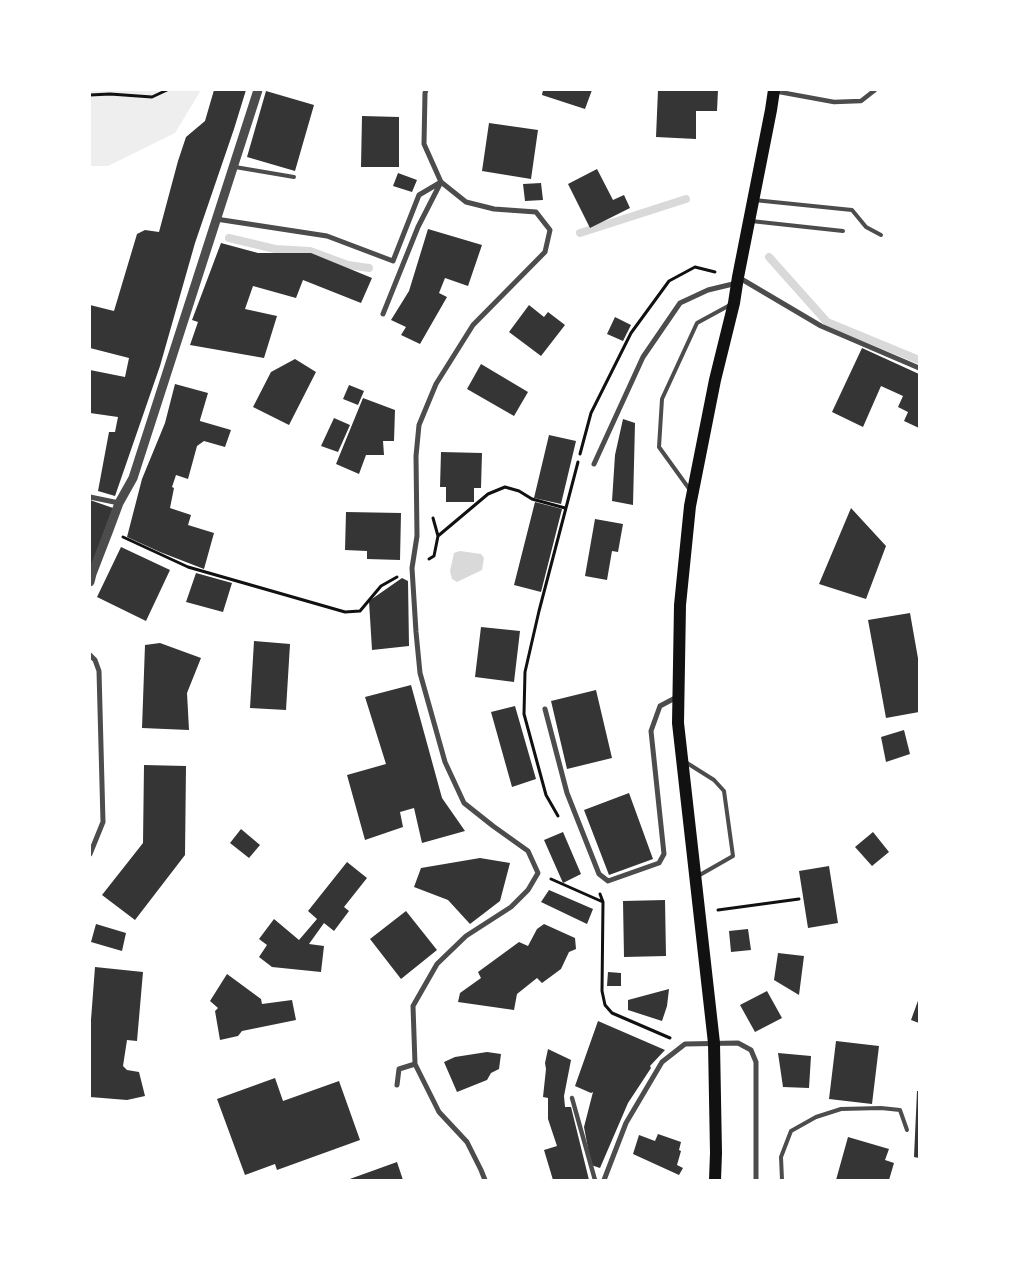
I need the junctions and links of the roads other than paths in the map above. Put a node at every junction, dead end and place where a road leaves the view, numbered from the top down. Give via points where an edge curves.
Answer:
1 (258, 90) edge
2 (426, 90) edge
3 (875, 90) edge
4 (774, 91) edge
5 (233, 167) junction
6 (294, 177) dead end
7 (441, 182) junction
8 (753, 200) junction
9 (216, 219) junction
10 (749, 221) junction
11 (843, 231) dead end
12 (881, 235) dead end
13 (737, 280) junction
14 (734, 303) junction
15 (383, 314) dead end
16 (919, 368) edge
17 (594, 464) dead end
18 (692, 493) junction
19 (90, 497) edge
20 (119, 503) junction
21 (91, 578) edge
22 (90, 655) edge
23 (678, 696) junction
24 (545, 709) dead end
25 (683, 761) junction
26 (90, 854) edge
27 (696, 877) junction
28 (714, 1043) junction
29 (416, 1064) junction
30 (397, 1085) dead end
31 (572, 1098) dead end
32 (907, 1130) dead end
33 (485, 1180) edge
34 (595, 1180) edge
35 (604, 1180) edge
36 (715, 1180) edge
37 (756, 1180) edge
38 (782, 1180) edge

1 - 5 street
2 - 7 street via 424,144
3 - 4 street via 861,101 834,102
4 - 8 main road
5 - 6 lane
5 - 9 street
7 - 9 street via 419,194 393,261 327,236
7 - 15 street via 418,227
7 - 29 street via 466,202 494,209 536,212 550,230 545,252 473,325 432,392 419,426 417,536 412,568 420,674 445,762 464,803 528,852 538,873 528,890 511,907 466,936 437,964 413,1006
8 - 10 main road
8 - 12 lane via 852,210 866,227
9 - 20 street via 133,478
10 - 11 lane
10 - 13 main road
13 - 14 main road
13 - 16 street via 821,326
13 - 17 street via 680,303 643,357
14 - 18 main road
14 - 18 lane via 697,323 662,399 659,447
18 - 23 main road via 680,605
19 - 20 street
20 - 21 street
22 - 26 street via 99,671 103,822
23 - 24 street via 660,706 651,731 664,854 659,863 608,881 599,874 567,794
23 - 25 main road
25 - 27 main road
25 - 27 lane via 714,780 724,791 733,856
27 - 28 main road
28 - 35 street via 685,1044 662,1062 626,1123
28 - 36 main road
28 - 37 street via 738,1043 751,1050 756,1062
29 - 30 street via 399,1069
29 - 33 street via 439,1112 467,1142
31 - 34 street
32 - 38 lane via 900,1110 841,1110 816,1117 791,1131 781,1157

